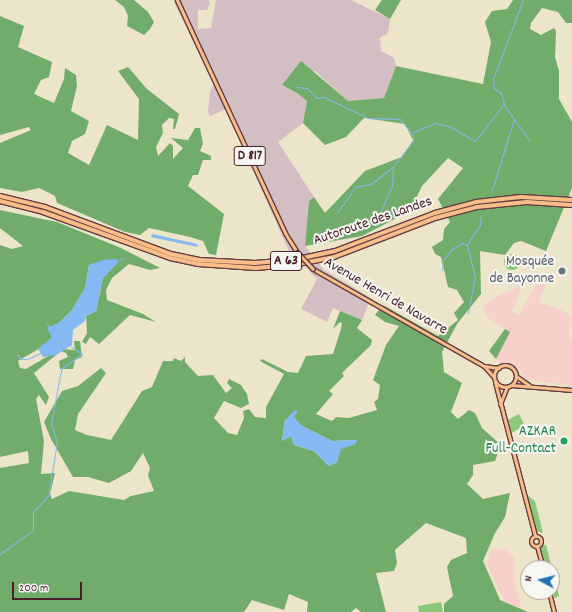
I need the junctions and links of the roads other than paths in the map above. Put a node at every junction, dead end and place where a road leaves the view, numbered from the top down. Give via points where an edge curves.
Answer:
1 (177, 0) edge
2 (0, 196) edge
3 (0, 200) edge
4 (572, 200) edge
5 (572, 205) edge
6 (484, 366) junction
7 (499, 368) junction
8 (516, 376) junction
9 (494, 377) junction
10 (495, 382) junction
11 (511, 385) junction
12 (531, 386) junction
13 (508, 387) junction
14 (572, 390) edge
15 (500, 404) junction
16 (535, 536) junction
17 (537, 546) junction
18 (541, 560) edge
19 (551, 600) edge
20 (554, 612) edge

1 - 6 main road, Avenue Henri de Navarre / D 817, bridge via 282,228 297,252 313,269
2 - 4 highway, Autoroute des Landes / A 63 via 44,207 171,254 199,260 255,263 293,260 335,251 435,213 476,202 521,197
3 - 5 highway, Autoroute des Landes / A 63 via 43,212 170,258 198,264 256,268 293,265 334,256 434,218 477,207 527,202
6 - 7 main road, Avenue Henri de Navarre / D 817
6 - 9 main road, Avenue Henri de Navarre / D 817
7 - 8 main road via 510,366
7 - 9 main road
8 - 11 main road
8 - 12 main road
9 - 10 main road
10 - 13 main road via 499,386
10 - 15 main road
11 - 12 main road
11 - 13 main road
12 - 14 main road
13 - 15 main road
15 - 16 main road
16 - 17 main road via 531,539 532,544
16 - 17 main road via 540,537 540,544
17 - 18 main road
19 - 20 main road

